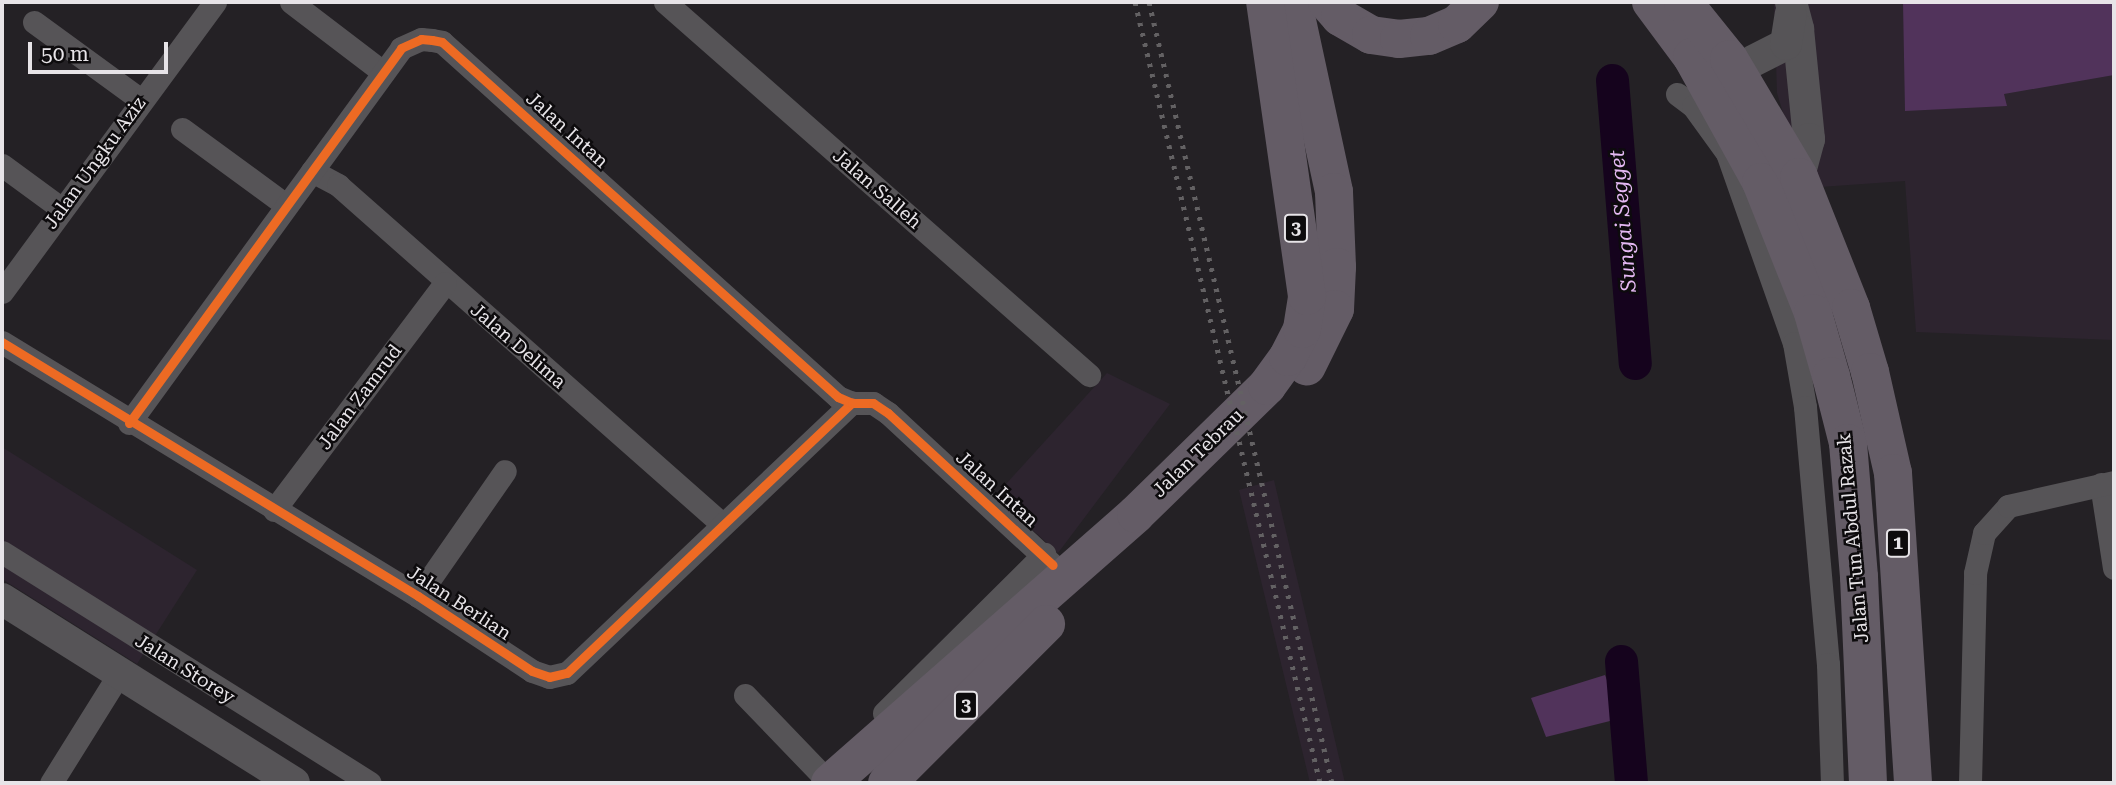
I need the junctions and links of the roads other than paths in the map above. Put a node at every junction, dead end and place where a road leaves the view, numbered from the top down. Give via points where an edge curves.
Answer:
1 (215, 2) edge
2 (291, 2) edge
3 (665, 2) edge
4 (1265, 2) edge
5 (1293, 2) edge
6 (1327, 2) edge
7 (1480, 2) edge
8 (1651, 2) edge
9 (1683, 2) edge
10 (1712, 2) edge
11 (1791, 7) edge
12 (34, 22) dead end
13 (1753, 61) junction
14 (383, 72) junction
15 (1678, 94) dead end
16 (141, 100) junction
17 (182, 129) dead end
18 (2, 165) edge
19 (312, 171) junction
20 (1799, 177) junction
21 (2, 180) edge
22 (286, 205) junction
23 (59, 213) junction
24 (445, 283) junction
25 (2, 292) edge
26 (2, 342) edge
27 (1089, 375) dead end
28 (1277, 393) junction
29 (852, 403) junction
30 (129, 423) junction
31 (1205, 464) junction
32 (505, 471) dead end
33 (2108, 483) edge
34 (274, 510) junction
35 (722, 524) junction
36 (2, 552) edge
37 (1048, 559) junction
38 (2114, 568) edge
39 (1859, 577) junction
40 (418, 596) junction
41 (2, 599) edge
42 (1822, 602) junction
43 (2, 622) edge
44 (126, 632) junction
45 (1000, 633) junction
46 (85, 652) junction
47 (1846, 670) junction
48 (976, 673) junction
49 (121, 682) junction
50 (745, 695) dead end
51 (819, 780) edge
52 (51, 783) edge
53 (260, 783) edge
54 (294, 783) edge
55 (370, 783) edge
56 (887, 783) edge
57 (1832, 783) edge
58 (1868, 783) edge
59 (1913, 783) edge
60 (1970, 783) edge

1 - 16 street, Jalan Ungku Aziz
2 - 14 street
3 - 27 street, Jalan Salleh
4 - 28 highway, Jalan Tebrau / 3 via 1307,296 1302,329
5 - 28 highway, Jalan Tebrau / 3 via 1334,192 1337,267 1335,309 1320,345
6 - 7 highway via 1340,17 1371,35 1399,39 1429,36 1457,24
8 - 39 highway, Jalan Tun Abdul Razak / 1 via 1727,116 1761,182 1813,313 1848,443
9 - 20 highway, 1 via 1729,59
10 - 13 highway
11 - 13 main road via 1786,44
11 - 20 main road via 1798,29 1809,139
12 - 16 street
13 - 20 highway via 1782,121
14 - 19 street, Jalan Intan
14 - 29 street, Jalan Intan via 411,42 442,43 838,397
15 - 42 street via 1693,106 1727,153 1794,343 1805,407
16 - 23 street, Jalan Ungku Aziz
17 - 22 street
18 - 23 street
19 - 22 street, Jalan Intan
19 - 24 street, Jalan Delima via 338,185
20 - 59 highway, 1 via 1851,308 1886,435 1893,473
21 - 23 street
22 - 30 street, Jalan Intan
23 - 25 street, Jalan Ungku Aziz
24 - 34 street, Jalan Zamrud
24 - 35 street, Jalan Delima
26 - 30 street, Jalan Berlian
28 - 31 highway, Jalan Tebrau / 3
29 - 35 street, Jalan Berlian
29 - 37 street, Jalan Intan via 873,403 888,413
30 - 34 street, Jalan Berlian
31 - 45 highway, Jalan Tebrau / 3
31 - 48 highway, Jalan Tebrau / 3 via 1163,523 1044,626
32 - 40 street
33 - 38 street
33 - 60 street via 2026,499 1995,516 1978,550
34 - 40 street, Jalan Berlian
35 - 40 street, Jalan Berlian via 567,673 549,677 532,671
36 - 44 street, Jalan Storey
37 - 45 highway
37 - 51 street
39 - 42 street
39 - 47 highway, Jalan Tun Abdul Razak / 1
41 - 46 main road, Jalan Storey
42 - 47 street
43 - 49 main road, Jalan Storey
44 - 46 street via 103,649
44 - 49 street
44 - 55 street, Jalan Storey
45 - 48 highway, Jalan Tebrau / 3
46 - 49 main road, Jalan Storey
47 - 57 street
47 - 58 highway, Jalan Tun Abdul Razak / 1
48 - 51 highway, Jalan Tebrau / 3
48 - 56 highway, Jalan Tebrau / 3
49 - 52 street
49 - 53 main road, Jalan Storey
49 - 54 main road, Jalan Storey
50 - 51 street

